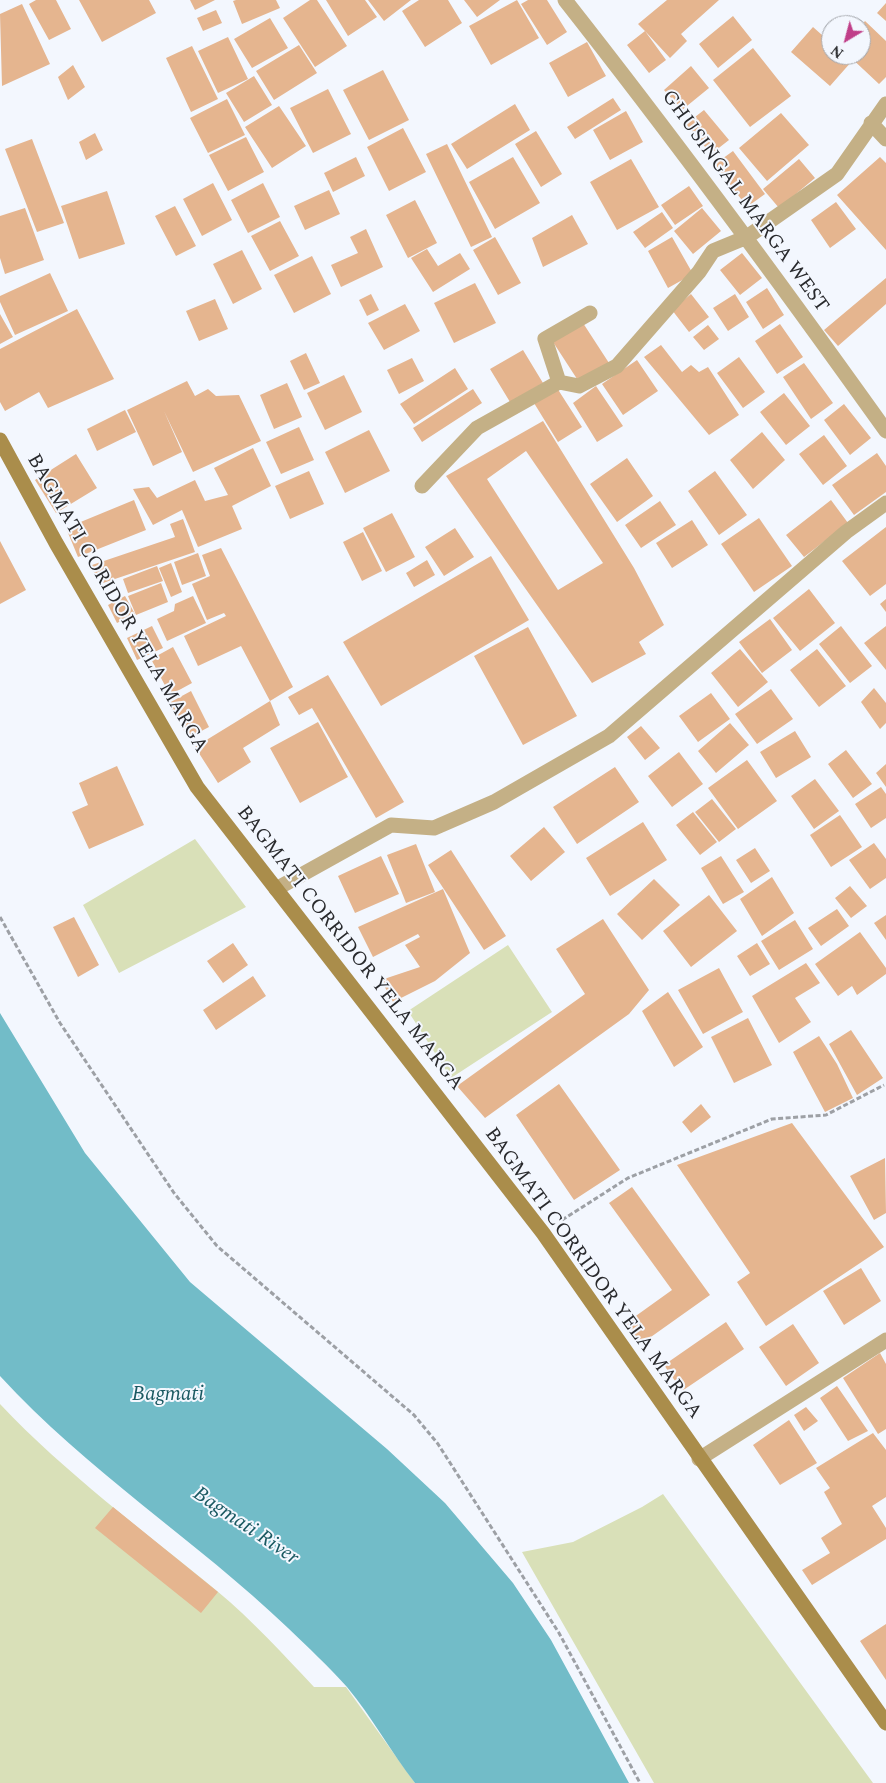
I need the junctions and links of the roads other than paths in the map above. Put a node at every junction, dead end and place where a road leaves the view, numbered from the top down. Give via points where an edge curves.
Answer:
1 (565, 0) edge
2 (886, 104) edge
3 (871, 123) junction
4 (886, 139) edge
5 (747, 237) junction
6 (590, 314) dead end
7 (559, 382) junction
8 (886, 432) edge
9 (0, 440) edge
10 (422, 486) dead end
11 (886, 503) edge
12 (276, 889) junction
13 (886, 1340) edge
14 (699, 1459) junction
15 (886, 1723) edge

1 - 5 street, GHUSINGAL MARGA WEST
2 - 3 street
3 - 4 street
3 - 5 street via 837,174
5 - 7 street via 713,251 699,272 617,366 579,386
5 - 8 street, GHUSINGAL MARGA WEST
6 - 7 street via 545,339
7 - 10 street via 476,428
9 - 12 street, BAGMATI CORIDOR YELA MARGA via 197,787
11 - 12 street via 846,532 609,736 494,802 434,828 391,825
12 - 14 street, BAGMATI CORRIDOR YELA MARGA via 543,1233
13 - 14 street
14 - 15 street, BAGMATI CORRIDOR YELA MARGA

